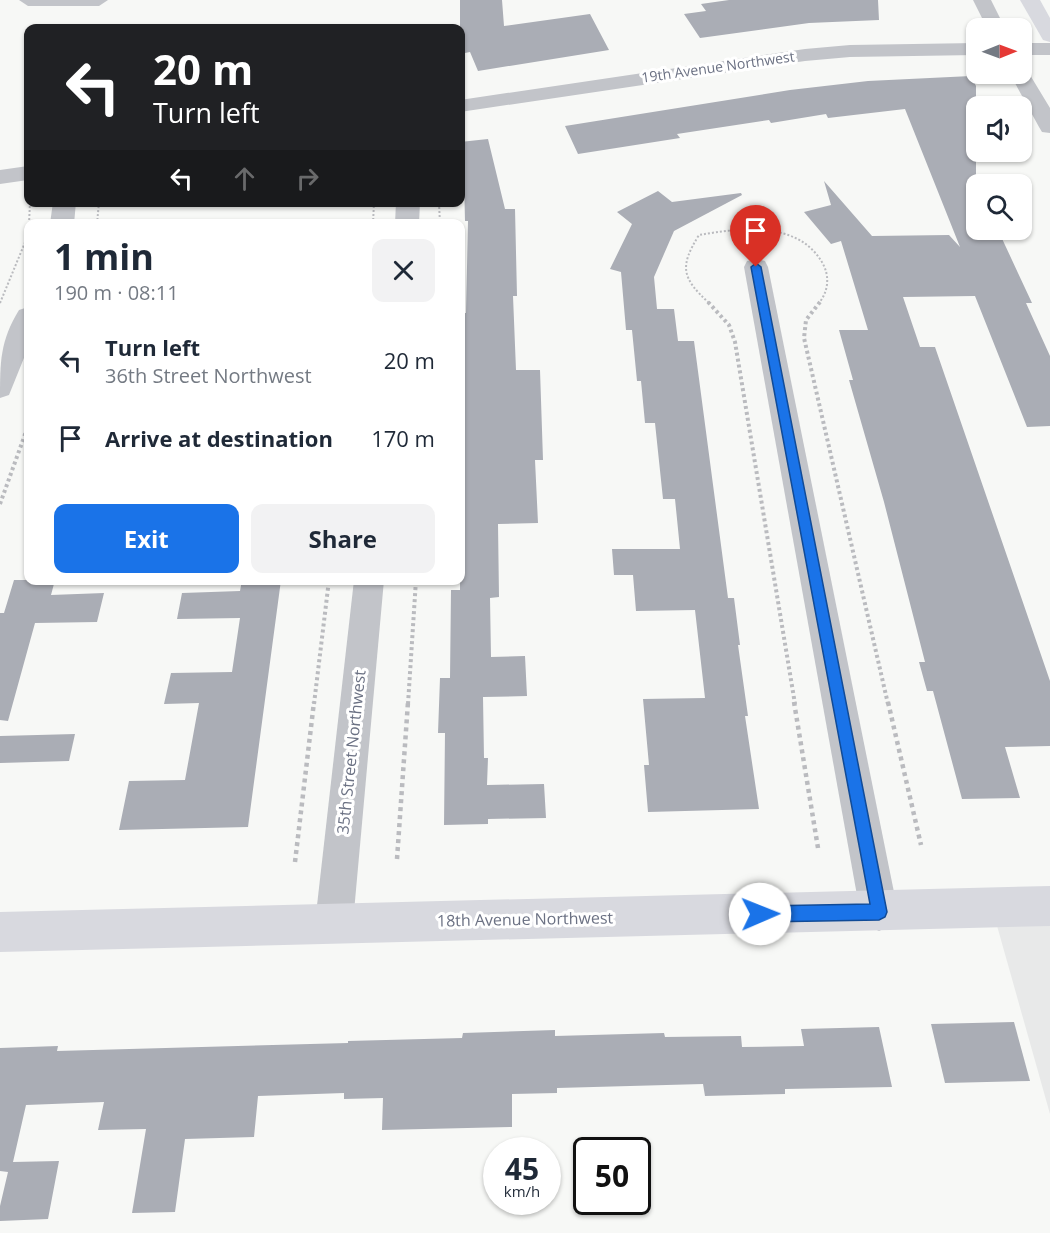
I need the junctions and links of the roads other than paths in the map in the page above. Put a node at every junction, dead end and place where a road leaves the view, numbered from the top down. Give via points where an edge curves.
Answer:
1 (28, 0) edge
2 (99, 0) edge
3 (982, 0) edge
4 (1030, 0) edge
5 (991, 18) edge
6 (1050, 36) edge
7 (966, 49) edge
8 (1032, 49) edge
9 (1050, 49) edge
10 (1026, 84) edge
11 (465, 105) edge
12 (1050, 128) edge
13 (24, 174) edge
14 (0, 177) edge
15 (756, 267) dead end
16 (24, 326) edge
17 (0, 388) edge
18 (368, 585) edge
19 (1050, 906) edge
20 (879, 912) junction
21 (334, 923) junction
22 (0, 932) edge

1 - 2 street
3 - 5 street
4 - 6 main road
7 - 11 street, 19th Avenue Northwest via 805,55
8 - 9 street
10 - 12 street
13 - 14 street
15 - 20 street
16 - 17 street
18 - 21 street, 35th Street Northwest
19 - 20 main road, 18th Avenue Northwest
20 - 21 main road, 18th Avenue Northwest
21 - 22 main road, 18th Avenue Northwest

